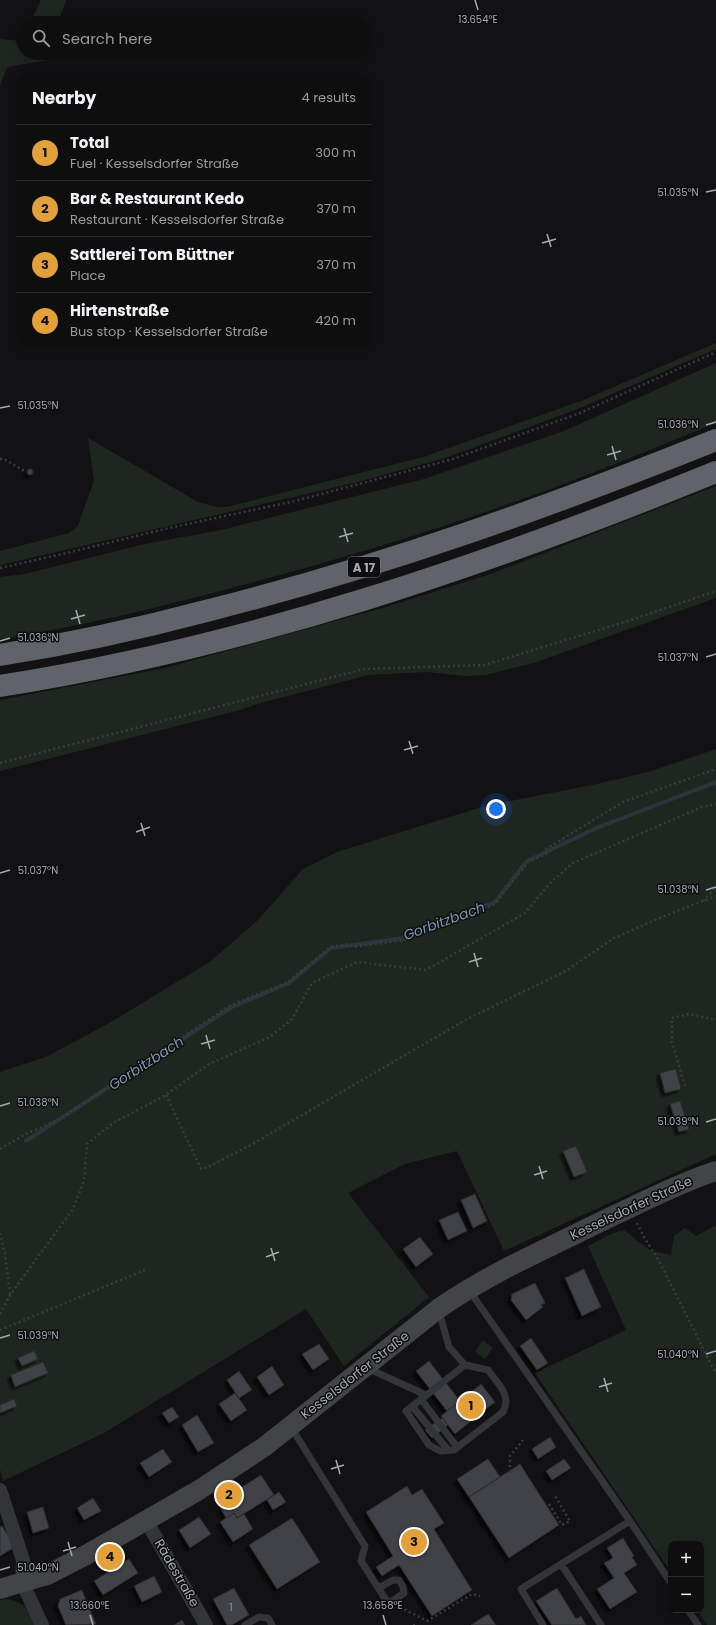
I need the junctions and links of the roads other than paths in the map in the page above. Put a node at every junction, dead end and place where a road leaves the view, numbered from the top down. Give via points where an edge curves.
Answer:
1 (716, 440) edge
2 (716, 472) edge
3 (0, 655) edge
4 (0, 686) edge
5 (716, 1171) edge
6 (468, 1288) junction
7 (438, 1309) junction
8 (466, 1365) junction
9 (366, 1368) junction
10 (424, 1397) junction
11 (412, 1406) junction
12 (291, 1426) junction
13 (457, 1447) junction
14 (448, 1450) junction
15 (0, 1490) edge
16 (630, 1521) junction
17 (147, 1522) junction
18 (561, 1564) junction
19 (668, 1578) edge
20 (22, 1582) junction
21 (379, 1588) junction
22 (0, 1589) edge
23 (690, 1613) edge
24 (42, 1625) edge
25 (206, 1625) edge
26 (245, 1625) edge
27 (272, 1625) edge
28 (543, 1625) edge
29 (601, 1625) edge
30 (698, 1625) edge

1 - 3 highway, A 17 via 546,506 383,562 156,624
2 - 4 highway, A 17 via 561,533 331,609 160,654
5 - 6 main road, Kesselsdorfer Straße via 689,1180
6 - 7 main road, Kesselsdorfer Straße
6 - 16 lane
7 - 8 lane via 449,1347
7 - 9 main road, Kesselsdorfer Straße
8 - 10 lane
8 - 13 lane via 488,1370 505,1394 507,1404 503,1412
9 - 10 lane
9 - 12 main road, Kesselsdorfer Straße
10 - 11 lane
10 - 13 lane
11 - 14 lane
11 - 14 lane via 406,1411 429,1445 440,1451
12 - 17 main road, Kesselsdorfer Straße via 264,1447
12 - 21 lane via 366,1546 361,1561
13 - 14 lane
15 - 20 street via 23,1560
16 - 18 lane
16 - 19 lane
17 - 20 main road, Kesselsdorfer Straße via 47,1575
17 - 25 street, Rädestraße
18 - 28 lane via 521,1589
18 - 29 lane
20 - 22 main road, Kesselsdorfer Straße
20 - 24 street
21 - 21 lane via 398,1580 404,1593 391,1602 386,1600
23 - 30 lane
26 - 27 lane via 259,1617 268,1618

